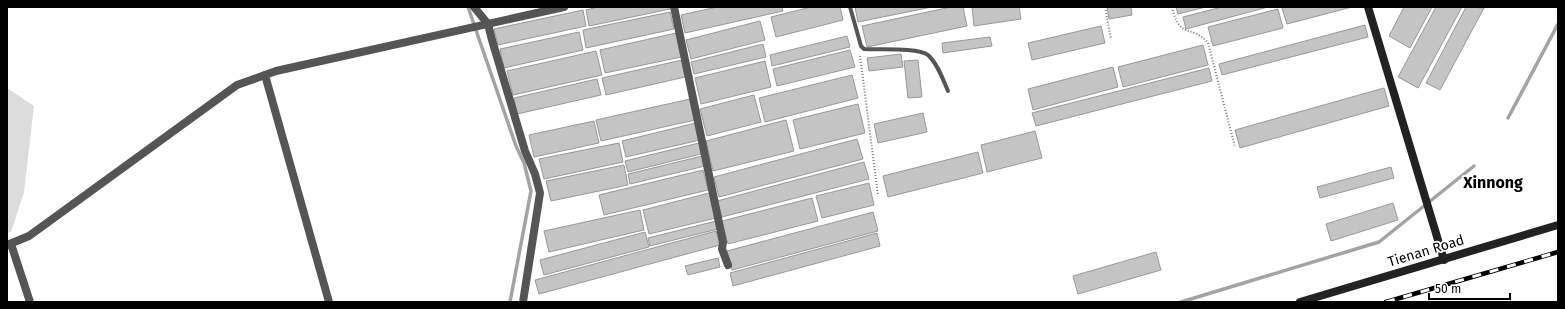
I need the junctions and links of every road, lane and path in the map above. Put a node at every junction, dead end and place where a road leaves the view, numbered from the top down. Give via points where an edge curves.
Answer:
1 (474, 7) edge
2 (564, 7) edge
3 (674, 7) edge
4 (850, 7) edge
5 (1105, 7) edge
6 (1172, 7) edge
7 (1368, 7) edge
8 (488, 24) junction
9 (1111, 38) dead end
10 (861, 46) junction
11 (265, 75) junction
12 (948, 91) dead end
13 (1236, 147) dead end
14 (878, 196) dead end
15 (1558, 224) edge
16 (9, 244) edge
17 (1444, 260) junction
18 (728, 265) dead end
19 (30, 302) edge
20 (329, 302) edge
21 (523, 302) edge
22 (1300, 302) edge

1 - 8 street
2 - 8 street
3 - 18 street via 723,242 722,249
4 - 10 lane
5 - 9 path
6 - 13 path via 1178,25 1182,29 1196,33 1208,43
7 - 17 street
8 - 11 street
8 - 21 street via 540,193
10 - 12 lane via 864,49 913,50 928,54
10 - 14 path via 860,55
11 - 16 street via 237,85 29,236
11 - 20 street
15 - 17 street, Tienan Road
16 - 19 street
17 - 22 street, Tienan Road

